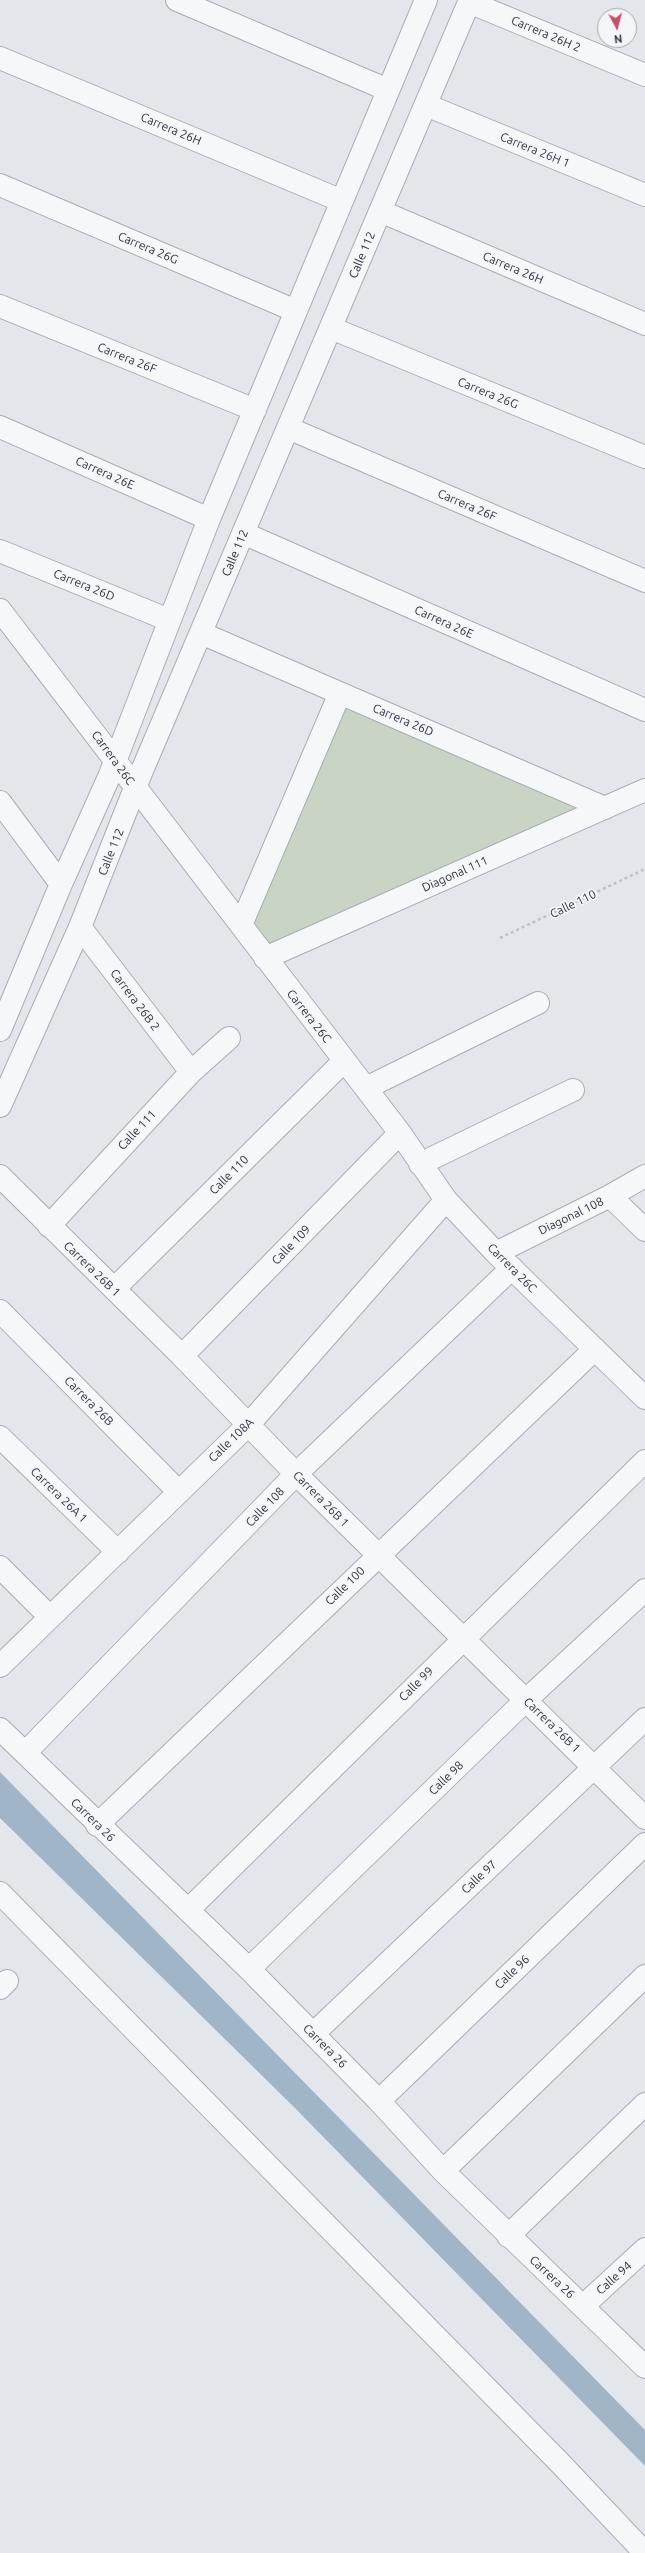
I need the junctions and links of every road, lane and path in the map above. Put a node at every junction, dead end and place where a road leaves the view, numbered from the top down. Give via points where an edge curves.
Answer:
1 (177, 0) edge
2 (426, 0) edge
3 (470, 1) edge
4 (0, 58) edge
5 (645, 75) edge
6 (388, 90) junction
7 (426, 105) junction
8 (0, 185) edge
9 (645, 195) edge
10 (342, 201) junction
11 (380, 211) junction
12 (0, 306) edge
13 (296, 311) junction
14 (645, 324) edge
15 (331, 328) junction
16 (255, 410) junction
17 (0, 427) edge
18 (288, 428) junction
19 (645, 457) edge
20 (209, 519) junction
21 (243, 533) junction
22 (0, 551) edge
23 (645, 581) edge
24 (0, 610) edge
25 (168, 620) junction
26 (201, 633) junction
27 (340, 693) junction
28 (645, 710) edge
29 (115, 761) junction
30 (135, 789) junction
31 (645, 790) edge
32 (605, 808) junction
33 (2, 809) edge
34 (645, 869) edge
35 (61, 884) junction
36 (241, 925) junction
37 (80, 927) junction
38 (500, 938) dead end
39 (265, 958) junction
40 (8, 989) edge
41 (538, 1004) dead end
42 (0, 1030) edge
43 (229, 1038) dead end
44 (344, 1061) junction
45 (191, 1072) junction
46 (366, 1088) junction
47 (573, 1090) dead end
48 (0, 1106) edge
49 (400, 1133) junction
50 (420, 1164) junction
51 (0, 1176) edge
52 (645, 1176) edge
53 (610, 1196) junction
54 (446, 1200) junction
55 (49, 1226) junction
56 (645, 1230) edge
57 (496, 1253) junction
58 (512, 1268) junction
59 (114, 1290) junction
60 (0, 1311) edge
61 (595, 1349) junction
62 (182, 1356) junction
63 (645, 1398) edge
64 (249, 1424) junction
65 (0, 1437) edge
66 (645, 1461) edge
67 (296, 1474) junction
68 (178, 1491) junction
69 (118, 1552) junction
70 (378, 1555) junction
71 (0, 1566) edge
72 (645, 1590) edge
73 (50, 1617) junction
74 (463, 1637) junction
75 (0, 1666) edge
76 (526, 1700) junction
77 (645, 1719) edge
78 (0, 1729) edge
79 (25, 1753) junction
80 (595, 1768) junction
81 (645, 1818) edge
82 (97, 1825) junction
83 (645, 1844) edge
84 (0, 1893) edge
85 (188, 1910) junction
86 (249, 1969) junction
87 (645, 1976) edge
88 (313, 2034) junction
89 (379, 2101) junction
90 (645, 2104) edge
91 (443, 2171) junction
92 (508, 2236) junction
93 (645, 2250) edge
94 (583, 2306) junction
95 (645, 2367) edge
96 (645, 2553) edge

1 - 6 street
2 - 6 street
3 - 5 street, Carrera 26H 2
3 - 7 street, Calle 112
4 - 10 street, Carrera 26H
6 - 10 street
7 - 9 street, Carrera 26H 1
7 - 11 street, Calle 112
8 - 13 street, Carrera 26G
10 - 13 street
11 - 14 street, Carrera 26H
11 - 15 street, Calle 112
12 - 16 street, Carrera 26F
13 - 16 street
15 - 18 street, Calle 112
15 - 19 street, Carrera 26G
16 - 20 street
17 - 20 street, Carrera 26E
18 - 21 street, Calle 112
18 - 23 street, Carrera 26F
20 - 25 street
21 - 26 street, Calle 112
21 - 28 street, Carrera 26E
22 - 25 street, Carrera 26D
24 - 29 street, Carrera 26C
25 - 29 street
26 - 27 street, Carrera 26D
26 - 30 street, Calle 112
27 - 32 street, Carrera 26D
27 - 36 street
29 - 30 street, Carrera 26C
29 - 35 street
30 - 36 street, Carrera 26C
30 - 37 street, Calle 112
31 - 32 street, Diagonal 111
32 - 39 street, Diagonal 111
33 - 35 street
34 - 38 path, Calle 110
35 - 40 street
36 - 39 street, Carrera 26C
37 - 45 street, Carrera 26B 2
37 - 48 street, Calle 112
39 - 44 street, Carrera 26C
40 - 42 street
41 - 46 street
43 - 45 street, Calle 111
44 - 46 street, Carrera 26C
44 - 59 street, Calle 110
45 - 55 street, Calle 111
46 - 49 street, Carrera 26C
47 - 50 street
49 - 50 street, Carrera 26C
49 - 62 street, Calle 109
50 - 54 street, Carrera 26C
51 - 55 street, Carrera 26B 1
52 - 53 street, Diagonal 108
53 - 56 street
53 - 57 street, Diagonal 108
54 - 57 street, Carrera 26C
54 - 64 street, Calle 108A
55 - 59 street, Carrera 26B 1
57 - 58 street, Carrera 26C
58 - 61 street, Carrera 26C
58 - 67 street, Calle 108
59 - 62 street, Carrera 26B 1
60 - 68 street, Carrera 26B
61 - 63 street, Carrera 26C
61 - 70 street, Calle 100
62 - 64 street, Carrera 26B 1
64 - 67 street, Carrera 26B 1
64 - 68 street, Calle 108A
65 - 69 street, Carrera 26A 1
66 - 74 street, Calle 99
67 - 70 street, Carrera 26B 1
67 - 79 street, Calle 108
68 - 69 street, Calle 108A
69 - 73 street, Calle 108A
70 - 74 street, Carrera 26B 1
70 - 82 street, Calle 100
71 - 73 street
72 - 76 street, Calle 98
73 - 75 street, Calle 108A
74 - 76 street, Carrera 26B 1
74 - 85 street, Calle 99
76 - 80 street, Carrera 26B 1
76 - 86 street, Calle 98
77 - 80 street, Calle 97
78 - 79 street, Carrera 26
79 - 82 street, Carrera 26
80 - 81 street, Carrera 26B 1
80 - 88 street, Calle 97
82 - 85 street, Carrera 26
83 - 89 street, Calle 96
84 - 96 street via 554,2457
85 - 86 street, Carrera 26
86 - 88 street, Carrera 26
87 - 91 street
88 - 89 street, Carrera 26
89 - 91 street, Carrera 26
90 - 92 street
91 - 92 street, Carrera 26
92 - 94 street, Carrera 26
93 - 94 street, Calle 94
94 - 95 street, Carrera 26

